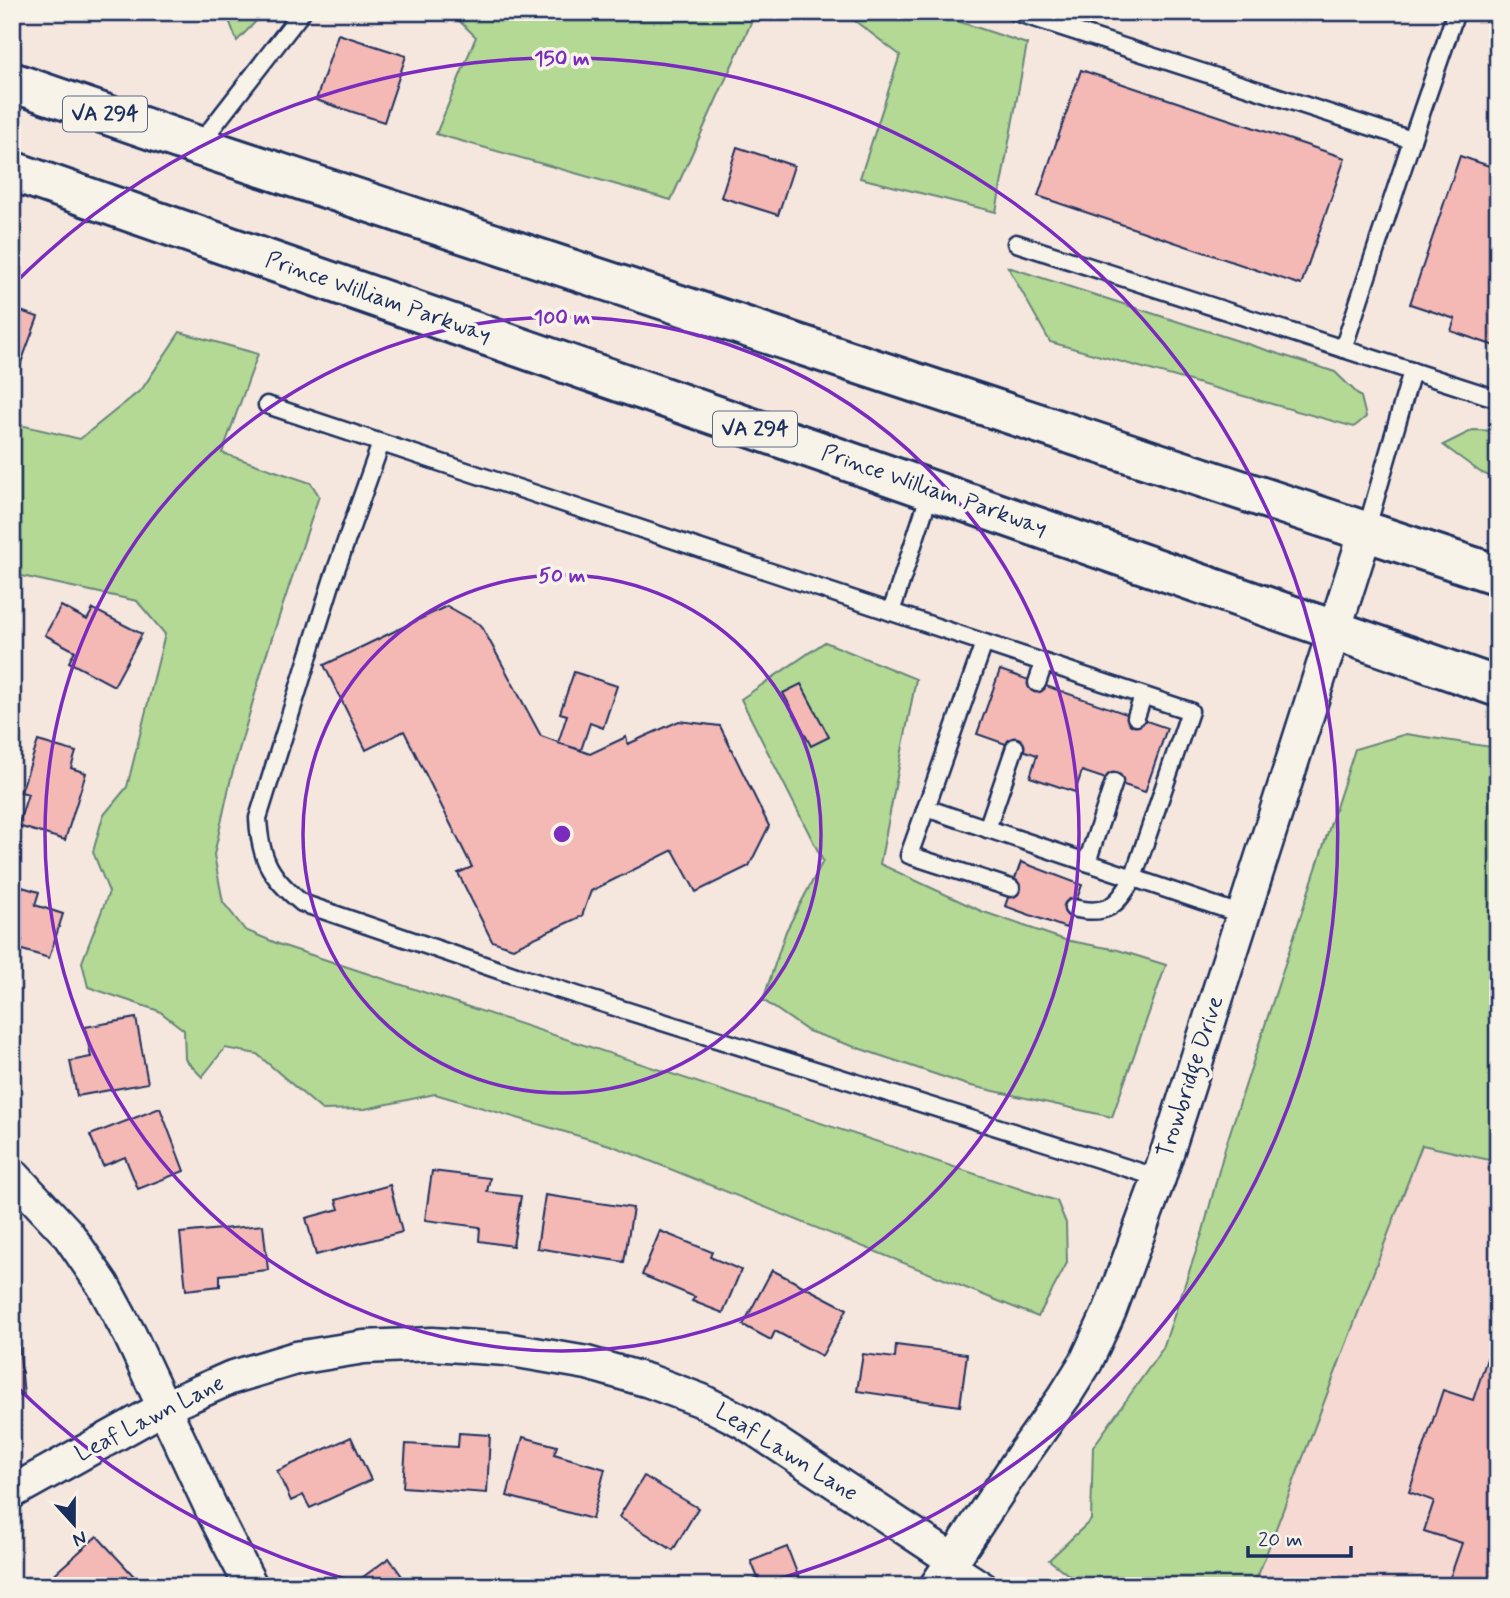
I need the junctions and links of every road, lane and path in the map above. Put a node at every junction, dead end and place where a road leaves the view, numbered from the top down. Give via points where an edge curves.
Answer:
1 (302, 12) edge
2 (1015, 12) edge
3 (1456, 12) edge
4 (12, 82) edge
5 (1412, 141) junction
6 (198, 146) junction
7 (12, 171) edge
8 (1016, 243) dead end
9 (1343, 349) junction
10 (1412, 371) junction
11 (1498, 398) edge
12 (267, 405) dead end
13 (381, 443) junction
14 (931, 490) junction
15 (1366, 531) junction
16 (1498, 575) edge
17 (891, 612) junction
18 (1334, 632) junction
19 (984, 643) junction
20 (1044, 663) junction
21 (1037, 683) dead end
22 (1498, 687) edge
23 (1143, 696) junction
24 (1136, 717) dead end
25 (1015, 747) dead end
26 (1114, 782) dead end
27 (926, 808) junction
28 (988, 829) junction
29 (1087, 862) junction
30 (1133, 878) junction
31 (1011, 888) dead end
32 (1073, 908) dead end
33 (1243, 915) junction
34 (12, 1174) edge
35 (1159, 1178) junction
36 (165, 1407) junction
37 (12, 1492) edge
38 (945, 1573) edge
39 (251, 1586) edge
40 (993, 1586) edge

1 - 6 lane
2 - 5 lane
3 - 5 lane
4 - 6 highway, VA 294
5 - 9 lane
6 - 15 highway, VA 294
7 - 14 highway, Prince William Parkway / VA 294
8 - 9 lane
9 - 10 lane
10 - 11 lane
10 - 15 lane
12 - 13 lane
13 - 17 lane
13 - 35 lane via 258,818 259,844 281,886 302,903 516,976
14 - 17 lane
14 - 18 highway, Prince William Parkway / VA 294
15 - 16 highway, VA 294
15 - 18 street, Trowbridge Drive
17 - 19 lane
18 - 22 highway, Prince William Parkway / VA 294
18 - 33 street, Trowbridge Drive
19 - 20 lane
19 - 27 lane
20 - 21 lane
20 - 23 lane
23 - 24 lane
23 - 30 lane via 1190,711
25 - 28 lane
26 - 29 lane
27 - 28 lane
27 - 31 lane via 909,855
28 - 29 lane
29 - 30 lane
30 - 32 lane via 1110,908 1094,913
30 - 33 lane
33 - 35 street, Trowbridge Drive
34 - 36 street via 60,1223 103,1285
35 - 38 street, Trowbridge Drive via 1086,1362
36 - 37 street, Leaf Lawn Lane
36 - 38 street, Leaf Lawn Lane via 230,1378 296,1358 364,1347 481,1347 587,1363 700,1400 744,1422
36 - 39 street
38 - 40 lane

